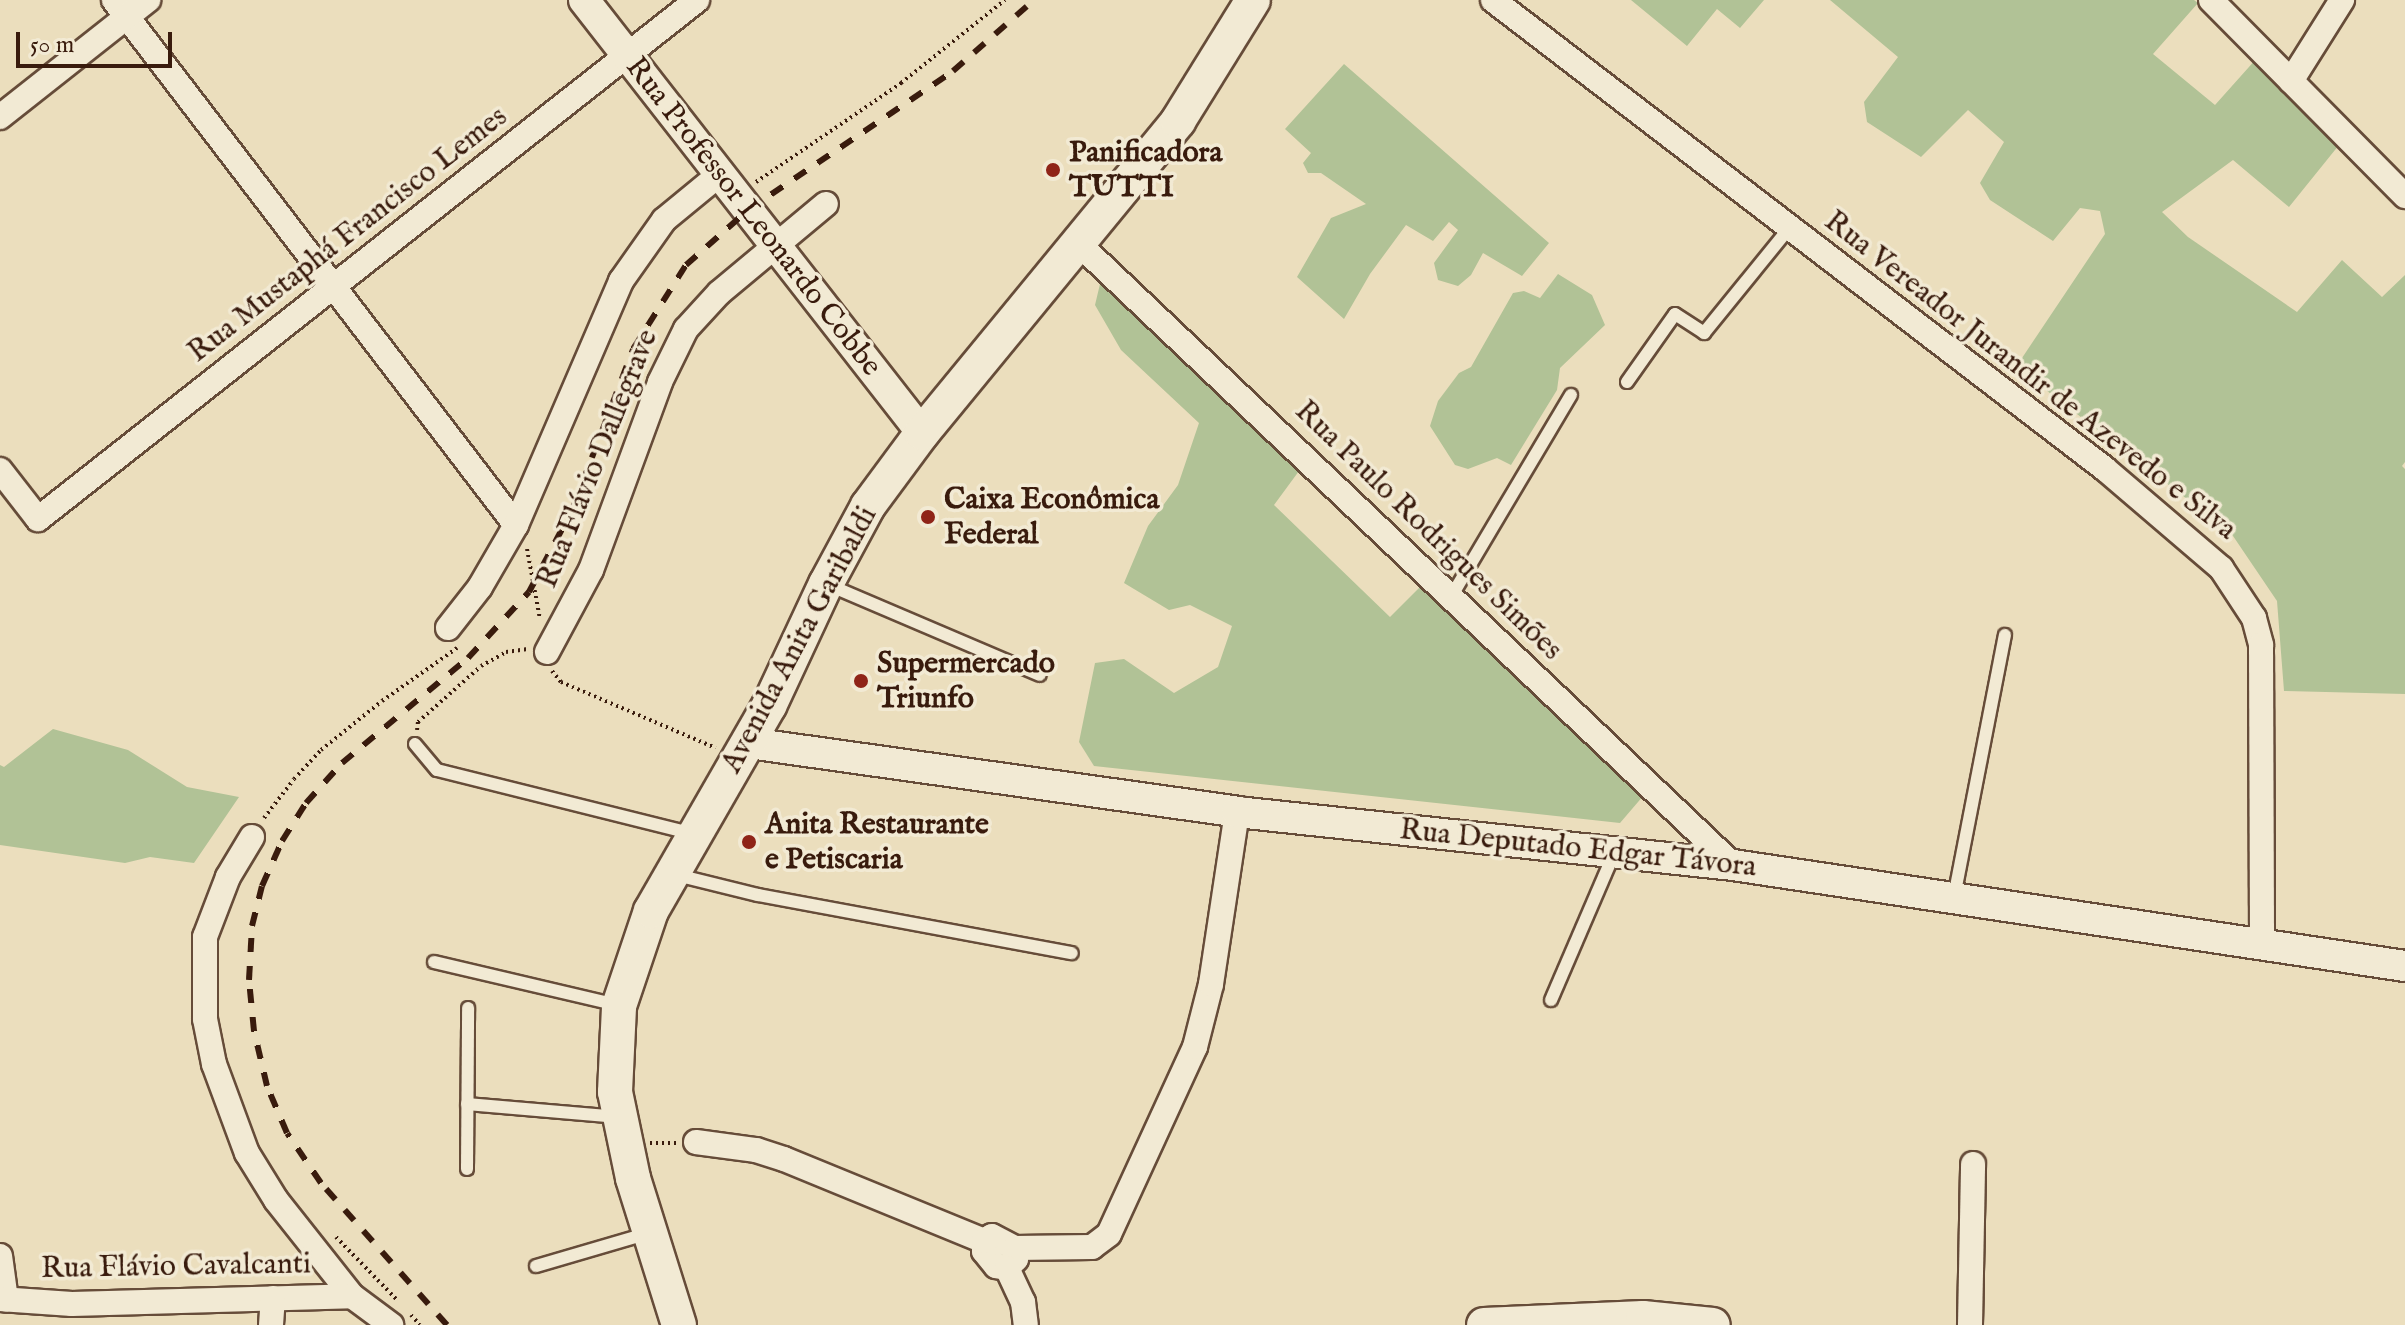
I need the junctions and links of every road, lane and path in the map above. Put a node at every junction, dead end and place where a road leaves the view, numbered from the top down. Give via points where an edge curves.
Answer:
1 (148, 0) edge
2 (584, 0) edge
3 (697, 0) edge
4 (1005, 0) edge
5 (1253, 0) edge
6 (1493, 0) edge
7 (2211, 0) edge
8 (2342, 0) edge
9 (120, 8) edge
10 (627, 55) junction
11 (2291, 81) junction
12 (0, 117) edge
13 (720, 174) junction
14 (751, 185) dead end
15 (2405, 196) edge
16 (826, 204) dead end
17 (1790, 227) junction
18 (1079, 244) junction
19 (776, 246) junction
20 (334, 287) junction
21 (1627, 382) dead end
22 (1571, 395) dead end
23 (922, 433) junction
24 (0, 470) edge
25 (516, 525) junction
26 (826, 584) junction
27 (1451, 597) junction
28 (448, 628) dead end
29 (2005, 635) dead end
30 (547, 652) junction
31 (1040, 675) dead end
32 (415, 744) joint
33 (745, 751) junction
34 (1237, 812) junction
35 (694, 834) junction
36 (252, 837) dead end
37 (1615, 851) junction
38 (1733, 865) junction
39 (670, 874) junction
40 (1954, 897) junction
41 (2262, 943) junction
42 (1072, 953) dead end
43 (434, 962) dead end
44 (2405, 966) edge
45 (1551, 1000) dead end
46 (619, 1006) junction
47 (468, 1008) dead end
48 (467, 1104) junction
49 (621, 1131) junction
50 (696, 1142) joint
51 (1973, 1164) dead end
52 (467, 1169) dead end
53 (331, 1232) dead end
54 (649, 1233) junction
55 (0, 1256) edge
56 (1011, 1258) junction
57 (536, 1266) dead end
58 (352, 1296) junction
59 (273, 1298) junction
60 (3, 1300) edge
61 (400, 1314) edge
62 (1643, 1322) edge
63 (685, 1324) edge
64 (271, 1325) edge
65 (420, 1325) edge
66 (1026, 1325) edge
67 (1484, 1325) edge
68 (1713, 1325) edge
69 (1970, 1325) edge

1 - 9 street
2 - 10 street, Rua Professor Leonardo Cobbe
3 - 10 street, Rua Mustaphá Francisco Lemes
4 - 14 path via 901,83
5 - 18 main road, Avenida Anita Garibaldi via 1178,121
6 - 17 street, Rua Vereador Jurandir de Azevedo e Silva
7 - 11 street
8 - 11 street
9 - 12 street
9 - 20 street
10 - 13 street, Rua Professor Leonardo Cobbe
10 - 20 street, Rua Mustaphá Francisco Lemes
11 - 15 street
13 - 19 street, Rua Professor Leonardo Cobbe
13 - 25 street, Rua Flávio Dallegrave via 664,220 621,281
16 - 19 street, Rua Flávio Dallegrave
17 - 21 lane via 1704,333 1675,314
17 - 41 street, Rua Vereador Jurandir de Azevedo e Silva via 2149,504 2212,559 2240,593 2254,618 2264,677
18 - 23 main road, Avenida Anita Garibaldi
18 - 27 street, Rua Paulo Rodrigues Simões
19 - 23 street, Rua Professor Leonardo Cobbe
19 - 30 street, Rua Flávio Dallegrave via 719,293 686,329 660,382 591,570
20 - 24 street, Rua Mustaphá Francisco Lemes via 38,519
20 - 25 street
22 - 27 lane
23 - 26 main road, Avenida Anita Garibaldi via 868,506
25 - 28 street, Rua Flávio Dallegrave via 480,587
25 - 30 path via 527,549
26 - 31 lane
26 - 33 main road, Avenida Anita Garibaldi
27 - 38 street, Rua Paulo Rodrigues Simões
29 - 40 lane
30 - 32 path via 506,652 481,666 418,722
30 - 33 path via 561,682
32 - 35 lane via 437,770
33 - 34 street, Rua Deputado Edgar Távora
33 - 35 main road, Avenida Anita Garibaldi
34 - 37 street, Rua Deputado Edgar Távora
34 - 56 street via 1211,984 1195,1047 1109,1234 1092,1247
35 - 39 main road, Avenida Anita Garibaldi
36 - 58 street via 228,877 205,937 204,1004 214,1064 247,1153 284,1211
37 - 38 street, Rua Deputado Edgar Távora
37 - 45 lane
38 - 40 street, Rua Deputado Edgar Távora
39 - 42 lane
39 - 46 main road, Avenida Anita Garibaldi via 637,942
40 - 41 street, Rua Deputado Edgar Távora
41 - 44 street, Rua Deputado Edgar Távora
43 - 46 lane
46 - 49 main road, Avenida Anita Garibaldi via 614,1070
47 - 48 lane
48 - 49 lane
48 - 52 lane
49 - 50 path
49 - 54 main road, Avenida Anita Garibaldi
50 - 56 street via 784,1159 984,1241 992,1236
51 - 69 street
53 - 61 path
54 - 57 lane
54 - 63 main road, Avenida Anita Garibaldi
55 - 60 street
56 - 66 street
58 - 59 street, Rua Flávio Cavalcanti
58 - 61 street
59 - 60 street, Rua Flávio Cavalcanti via 72,1304
59 - 64 street
61 - 65 path
62 - 67 main road
62 - 68 main road

